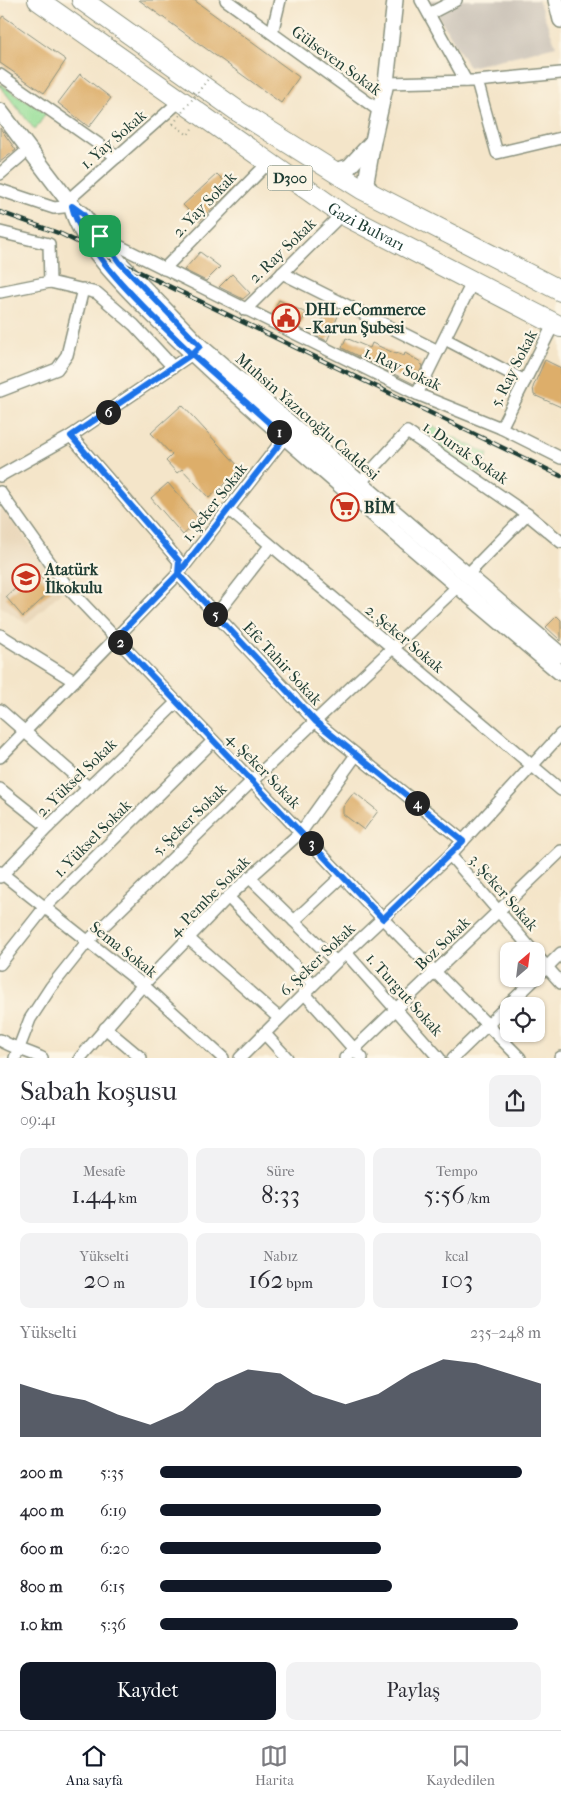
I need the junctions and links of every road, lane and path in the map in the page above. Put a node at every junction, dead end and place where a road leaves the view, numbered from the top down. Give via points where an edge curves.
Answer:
1 (38, 0) edge
2 (82, 0) edge
3 (226, 0) edge
4 (280, 0) edge
5 (394, 0) edge
6 (421, 0) edge
7 (456, 0) edge
8 (556, 0) edge
9 (429, 14) junction
10 (561, 20) edge
11 (272, 33) junction
12 (561, 73) edge
13 (212, 74) dead end
14 (0, 75) edge
15 (472, 81) junction
16 (386, 83) junction
17 (180, 101) junction
18 (0, 111) edge
19 (381, 112) junction
20 (202, 116) junction
21 (561, 138) edge
22 (372, 140) junction
23 (29, 149) junction
24 (116, 157) junction
25 (268, 163) junction
26 (334, 171) junction
27 (0, 174) edge
28 (0, 190) edge
29 (372, 194) junction
30 (69, 204) junction
31 (342, 214) junction
32 (0, 232) edge
33 (100, 236) junction
34 (164, 269) junction
35 (282, 273) junction
36 (472, 281) junction
37 (50, 282) junction
38 (83, 289) junction
39 (561, 291) edge
40 (0, 292) edge
41 (244, 310) junction
42 (557, 325) edge
43 (444, 338) junction
44 (196, 350) junction
45 (438, 352) junction
46 (174, 367) junction
47 (524, 381) junction
48 (0, 391) edge
49 (417, 394) junction
50 (501, 428) junction
51 (71, 436) junction
52 (285, 437) junction
53 (561, 458) edge
54 (0, 476) edge
55 (360, 483) junction
56 (0, 492) edge
57 (228, 509) junction
58 (527, 514) junction
59 (561, 542) edge
60 (270, 546) junction
61 (178, 574) junction
62 (463, 581) junction
63 (216, 615) junction
64 (0, 635) edge
65 (116, 638) junction
66 (393, 650) junction
67 (561, 655) edge
68 (561, 673) edge
69 (74, 681) junction
70 (177, 702) junction
71 (0, 710) edge
72 (316, 722) junction
73 (26, 732) junction
74 (561, 734) edge
75 (213, 741) junction
76 (356, 755) junction
77 (0, 757) edge
78 (533, 765) junction
79 (251, 782) junction
80 (89, 788) junction
81 (0, 789) edge
82 (561, 790) edge
83 (48, 827) junction
84 (301, 832) junction
85 (463, 841) junction
86 (561, 851) edge
87 (450, 855) junction
88 (1, 874) edge
89 (342, 876) junction
90 (249, 877) junction
91 (228, 897) junction
92 (45, 907) junction
93 (499, 912) junction
94 (383, 919) junction
95 (294, 921) junction
96 (188, 938) junction
97 (88, 942) junction
98 (525, 942) edge
99 (346, 953) junction
100 (561, 953) edge
101 (336, 962) junction
102 (0, 964) edge
103 (545, 965) edge
104 (547, 967) junction
105 (437, 971) junction
106 (561, 983) edge
107 (313, 984) junction
108 (144, 985) junction
109 (525, 988) edge
110 (304, 993) junction
111 (396, 1009) junction
112 (279, 1018) junction
113 (488, 1023) junction
114 (105, 1028) junction
115 (264, 1033) junction
116 (0, 1040) edge
117 (354, 1048) junction
118 (17, 1052) edge
119 (42, 1058) edge
120 (80, 1058) edge
121 (141, 1058) edge
122 (223, 1058) edge
123 (240, 1058) edge
124 (287, 1058) edge
125 (345, 1058) edge
126 (362, 1058) edge
127 (439, 1058) edge
128 (453, 1058) edge
129 (520, 1058) edge

1 - 17 highway, Gazi Bulvarı / D300
2 - 26 highway, Gazi Bulvarı / D300 via 239,112
3 - 11 street, Gülseven Sokak
4 - 11 street
5 - 16 street
6 - 9 street
7 - 9 street
8 - 10 street
9 - 15 street
11 - 19 street, Gülseven Sokak
12 - 15 street
13 - 20 path, bridge via 173,124 188,135
14 - 24 street
15 - 16 street
15 - 21 street via 497,153
16 - 19 street
17 - 20 highway, Gazi Bulvarı / D300
17 - 24 street, 1. Yay Sokak
18 - 23 street, Muhsin Yazıcıoğlu Caddesi
19 - 22 street
20 - 25 highway, Gazi Bulvarı / D300
22 - 26 street via 349,167
22 - 29 street via 366,182
23 - 27 street
23 - 30 street, Muhsin Yazıcıoğlu Caddesi
24 - 30 street, 1. Yay Sokak
25 - 31 highway, Gazi Bulvarı / D300
25 - 34 street, 2. Yay Sokak
26 - 29 highway, Gazi Bulvarı / D300
28 - 30 street via 54,208
29 - 39 highway, Gazi Bulvarı / D300
30 - 33 street, Muhsin Yazıcıoğlu Caddesi via 83,214
30 - 44 street, Muhsin Yazıcıoğlu Caddesi via 75,221 129,291
31 - 35 street, 2. Ray Sokak
31 - 36 highway, Gazi Bulvarı / D300
32 - 37 street via 49,244
33 - 34 street, 1. Ray Sokak
33 - 44 street, Muhsin Yazıcıoğlu Caddesi
34 - 41 street, 1. Ray Sokak
35 - 41 street, 2. Ray Sokak
35 - 45 street
36 - 42 highway, Gazi Bulvarı / D300
36 - 43 street
37 - 38 street
37 - 40 street
38 - 46 street via 97,293 134,325
38 - 48 street via 67,355 57,369
41 - 49 street, 1. Ray Sokak
42 - 47 street, 5. Ray Sokak
43 - 45 street
43 - 47 street
44 - 46 street
44 - 52 street, Muhsin Yazıcıoğlu Caddesi
44 - 55 street, Muhsin Yazıcıoğlu Caddesi
45 - 49 street
46 - 51 street
47 - 50 street, 5. Ray Sokak
49 - 50 street, 1. Ray Sokak
50 - 53 street, 1. Ray Sokak
51 - 54 street
51 - 61 street, Efe Tahir Sokak via 179,561
52 - 57 street, 1. Şeker Sokak
52 - 62 street, Muhsin Yazıcıoğlu Caddesi
55 - 58 street, 1. Durak Sokak via 407,432
55 - 62 street, Muhsin Yazıcıoğlu Caddesi
56 - 65 street, 4. Şeker Sokak via 68,588
57 - 60 street, 2. Şeker Sokak
57 - 61 street, 1. Şeker Sokak
58 - 59 street, 1. Durak Sokak
58 - 62 street, 5. Şeker Sokak
60 - 63 street
60 - 66 street, 2. Şeker Sokak
61 - 63 street, Efe Tahir Sokak
61 - 65 street, 1. Şeker Sokak
62 - 66 street, 5. Şeker Sokak
62 - 67 street, Muhsin Yazıcıoğlu Caddesi
62 - 68 street, Muhsin Yazıcıoğlu Caddesi
63 - 72 street, Efe Tahir Sokak
64 - 69 street
65 - 69 street, 1. Şeker Sokak
65 - 70 street, 4. Şeker Sokak
66 - 72 street, 5. Şeker Sokak
66 - 78 street, 2. Şeker Sokak
69 - 73 street, 1. Şeker Sokak
70 - 75 street, 4. Şeker Sokak
70 - 80 street, 2. Yüksel Sokak
71 - 73 street
72 - 76 street, Efe Tahir Sokak
72 - 79 street, 5. Şeker Sokak
73 - 77 street, 1. Şeker Sokak
73 - 80 street
74 - 78 street, 6. Şeker Sokak
75 - 79 street, 4. Şeker Sokak
75 - 92 street, 1. Yüksel Sokak
76 - 84 street, 4. Pembe Sokak
76 - 85 street, Efe Tahir Sokak
78 - 82 street, 2. Şeker Sokak
78 - 85 street, 6. Şeker Sokak
79 - 84 street, 4. Şeker Sokak
79 - 97 street, 5. Şeker Sokak
80 - 83 street, 2. Yüksel Sokak
81 - 83 street
83 - 88 street, 2. Yüksel Sokak
84 - 89 street, 4. Şeker Sokak
84 - 90 street, 4. Pembe Sokak
85 - 87 street, 6. Şeker Sokak
86 - 93 street, Boz Sokak
87 - 93 street, 3. Şeker Sokak
87 - 94 street, 6. Şeker Sokak
88 - 92 street, Sema Sokak
89 - 94 street, 4. Şeker Sokak
89 - 95 street
90 - 91 street, 4. Pembe Sokak
90 - 95 street
91 - 96 street, 4. Pembe Sokak
91 - 107 street
92 - 97 street, Sema Sokak
92 - 102 street, 1. Yüksel Sokak
93 - 98 street, 3. Şeker Sokak
93 - 105 street, Boz Sokak
94 - 99 street, 6. Şeker Sokak
94 - 105 street, 4. Şeker Sokak
95 - 101 street
96 - 108 street, 4. Pembe Sokak
96 - 112 street
97 - 108 street, Sema Sokak
97 - 118 street, 5. Şeker Sokak via 30,1019
99 - 101 street, 6. Şeker Sokak
99 - 111 street, 1. Turgut Sokak
100 - 104 street
101 - 107 street, 6. Şeker Sokak
103 - 104 street, 3. Şeker Sokak
104 - 106 street, 3. Şeker Sokak
105 - 111 street, Boz Sokak
105 - 113 street, 4. Şeker Sokak
107 - 110 street, 6. Şeker Sokak
108 - 114 street, 4. Pembe Sokak
108 - 122 street, Sema Sokak
109 - 113 street
110 - 112 street, 6. Şeker Sokak
110 - 117 street
111 - 117 street, Boz Sokak
111 - 127 street, 1. Turgut Sokak
112 - 115 street, 6. Şeker Sokak
113 - 128 street
113 - 129 street, 4. Şeker Sokak
114 - 120 street, 4. Pembe Sokak
114 - 121 street
115 - 123 street, 6. Şeker Sokak
115 - 124 street
116 - 118 street
117 - 125 street, Boz Sokak
117 - 126 street
118 - 119 street

